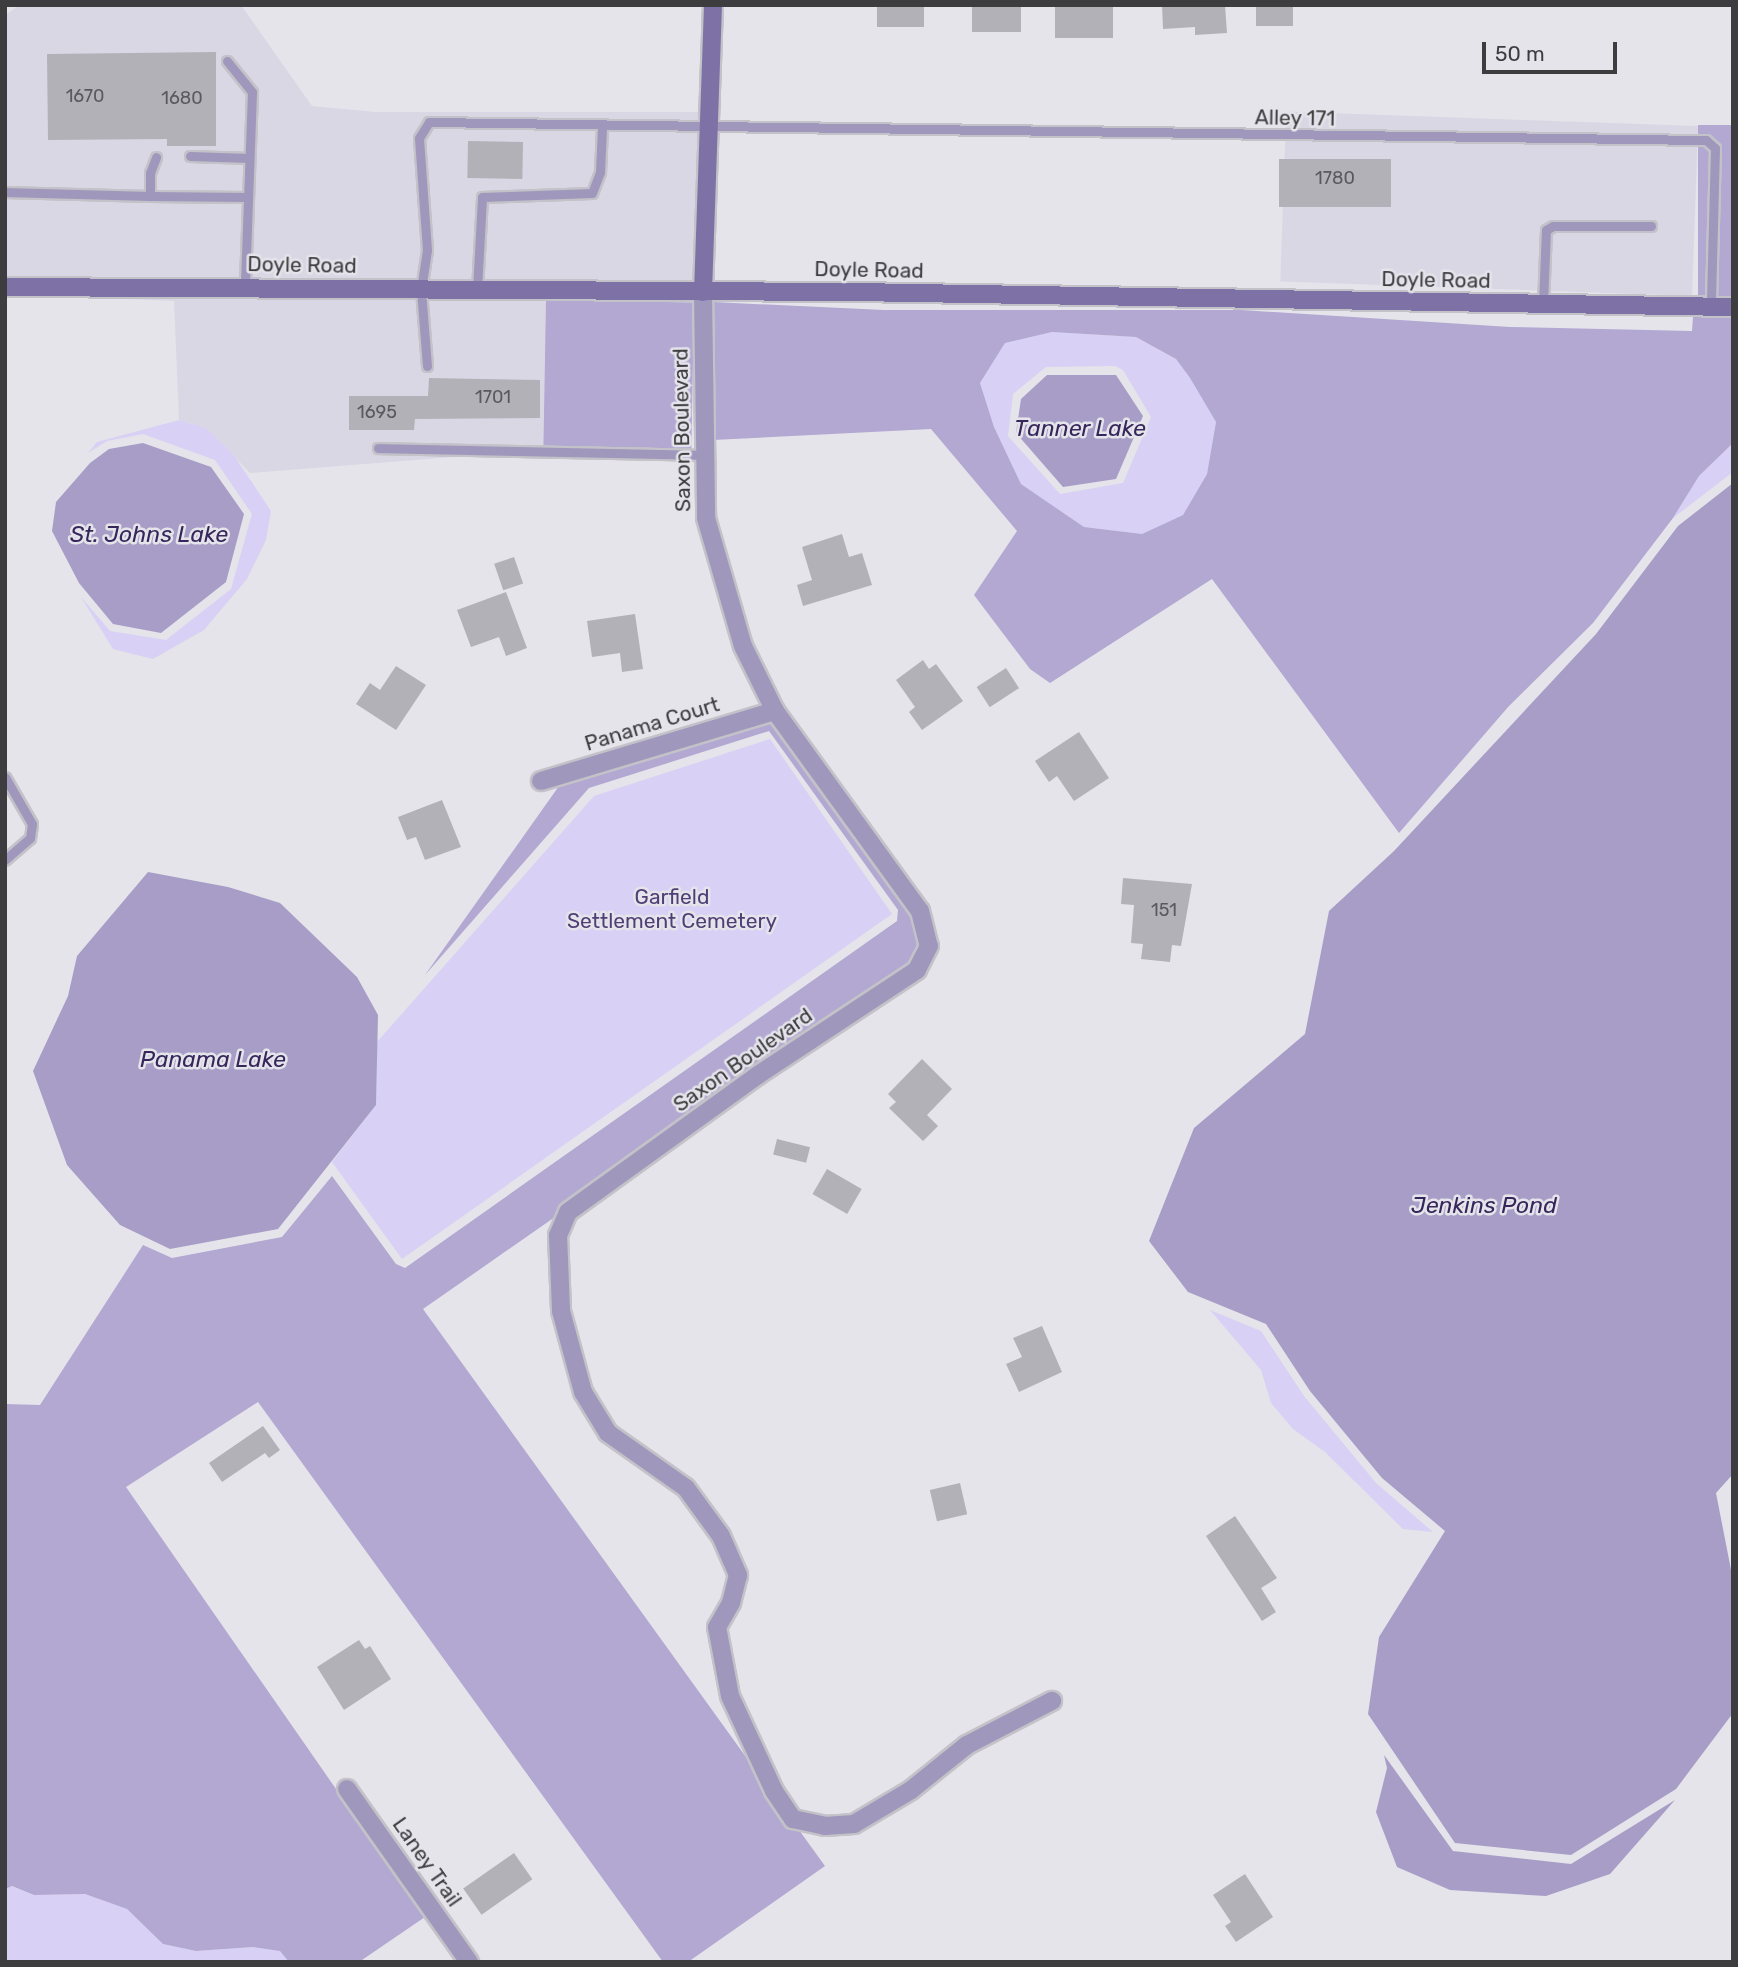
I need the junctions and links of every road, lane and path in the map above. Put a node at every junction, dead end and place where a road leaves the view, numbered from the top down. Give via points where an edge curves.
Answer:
1 (713, 5) edge
2 (227, 61) dead end
3 (601, 128) junction
4 (712, 129) junction
5 (190, 156) dead end
6 (156, 157) dead end
7 (249, 158) junction
8 (5, 192) edge
9 (150, 196) junction
10 (247, 198) junction
11 (1651, 226) dead end
12 (5, 287) edge
13 (244, 287) junction
14 (421, 290) junction
15 (477, 290) junction
16 (703, 292) junction
17 (1543, 304) junction
18 (1711, 306) junction
19 (1733, 307) edge
20 (427, 366) dead end
21 (377, 448) dead end
22 (703, 455) junction
23 (775, 711) junction
24 (5, 776) edge
25 (541, 781) dead end
26 (5, 860) edge
27 (1052, 1701) dead end
28 (347, 1788) dead end
29 (469, 1962) edge

1 - 4 main road, Saxon Boulevard
2 - 7 lane via 252,92
3 - 4 lane, Alley 171
3 - 14 lane, Alley 171 via 429,122 419,138 427,250
3 - 15 lane via 600,172 592,193 482,197
4 - 16 main road, Saxon Boulevard
4 - 18 lane, Alley 171 via 1706,140 1715,148
5 - 7 lane
6 - 9 lane
7 - 10 lane
8 - 9 lane
9 - 10 lane
10 - 13 lane
11 - 17 lane via 1553,226 1546,230
12 - 13 main road, Doyle Road
13 - 14 main road, Doyle Road
14 - 15 main road, Doyle Road
14 - 20 lane
15 - 16 main road, Doyle Road
16 - 17 main road, Doyle Road
16 - 22 street, Saxon Boulevard
17 - 18 main road, Doyle Road
18 - 19 main road, Doyle Road
21 - 22 lane
22 - 23 street, Saxon Boulevard via 706,518 721,580 743,646
23 - 25 street, Panama Court
23 - 27 street, Saxon Boulevard via 920,911 929,946 917,970 758,1075 568,1212 558,1235 561,1311 580,1381 608,1433 686,1488 721,1536 738,1575 731,1603 717,1627 730,1696 774,1791 793,1819 825,1826 854,1824 911,1790 967,1745
24 - 26 lane via 32,824 30,838
28 - 29 street, Laney Trail

